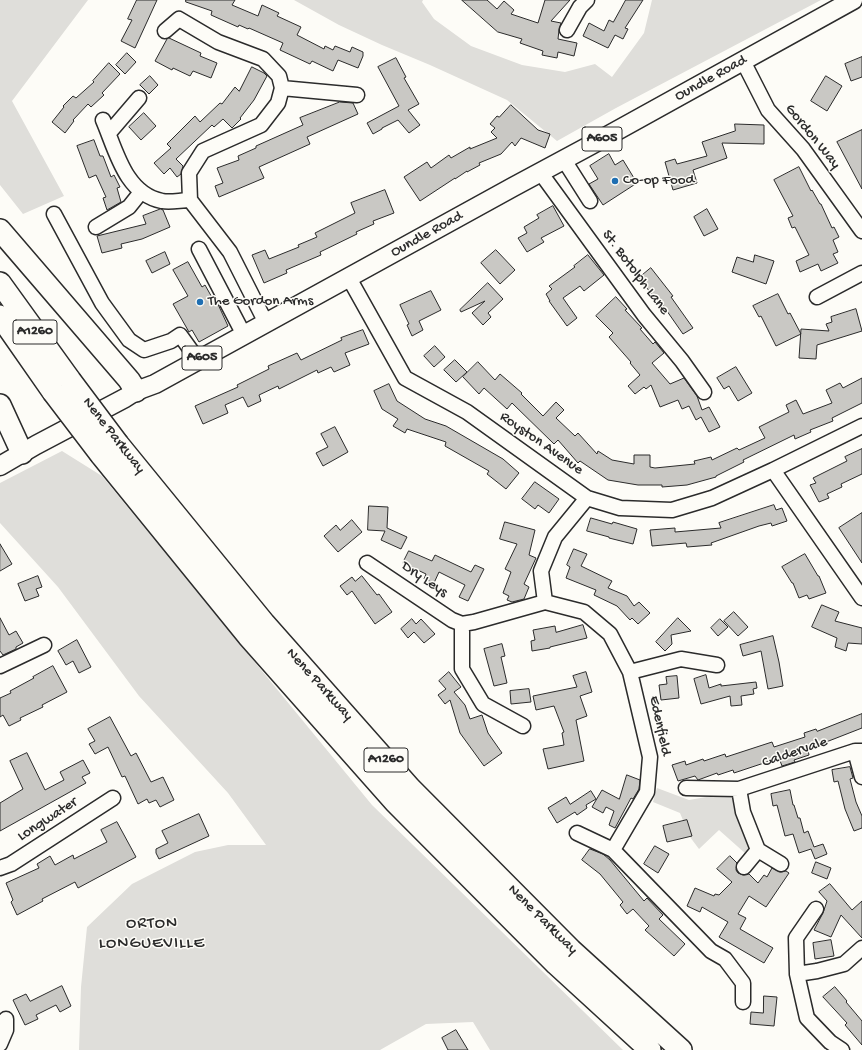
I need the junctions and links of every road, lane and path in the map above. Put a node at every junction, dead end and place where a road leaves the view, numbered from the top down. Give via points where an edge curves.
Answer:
1 (853, 0) edge
2 (580, 2) edge
3 (567, 30) dead end
4 (165, 31) dead end
5 (743, 61) junction
6 (282, 88) junction
7 (357, 95) dead end
8 (139, 98) dead end
9 (103, 120) dead end
10 (109, 133) junction
11 (564, 160) junction
12 (540, 172) junction
13 (141, 192) junction
14 (190, 200) junction
15 (590, 201) dead end
16 (54, 214) dead end
17 (96, 227) dead end
18 (0, 230) edge
19 (862, 231) edge
20 (199, 249) dead end
21 (862, 273) edge
22 (350, 278) junction
23 (0, 283) edge
24 (817, 297) dead end
25 (0, 316) edge
26 (266, 323) junction
27 (244, 335) junction
28 (198, 360) junction
29 (136, 390) junction
30 (704, 392) dead end
31 (0, 405) edge
32 (862, 426) edge
33 (110, 450) junction
34 (22, 453) junction
35 (0, 466) edge
36 (773, 470) junction
37 (587, 498) junction
38 (367, 563) dead end
39 (862, 598) edge
40 (546, 602) junction
41 (462, 624) junction
42 (44, 645) dead end
43 (717, 665) dead end
44 (0, 666) edge
45 (630, 672) junction
46 (523, 726) dead end
47 (858, 751) edge
48 (862, 777) edge
49 (686, 788) dead end
50 (740, 790) junction
51 (113, 798) dead end
52 (577, 833) dead end
53 (613, 850) junction
54 (758, 850) junction
55 (781, 864) dead end
56 (744, 867) dead end
57 (0, 868) edge
58 (816, 909) dead end
59 (862, 948) edge
60 (797, 974) junction
61 (743, 1002) dead end
62 (6, 1019) dead end
63 (0, 1044) edge
64 (650, 1050) edge
65 (681, 1050) edge
66 (842, 1050) edge

1 - 5 main road, Oundle Road / A605
2 - 3 street
4 - 6 street via 179,19 218,42 263,59 279,76
5 - 11 main road, Oundle Road / A605
5 - 19 street, Gordon Way via 768,110 804,149
6 - 7 street
6 - 14 street via 278,103 261,125 203,151 189,173
8 - 10 street
9 - 10 street
10 - 13 street via 127,177
11 - 12 main road, Oundle Road / A605
11 - 15 street
12 - 22 main road, Oundle Road / A605
12 - 30 street, St. Botolph Lane via 644,315
13 - 14 street via 162,201
13 - 17 street via 129,207
14 - 26 street via 230,252
16 - 28 street via 102,303 129,340 144,350 171,341 180,335
18 - 29 highway
20 - 27 street
21 - 24 street
22 - 26 main road, Oundle Road / A605
22 - 37 street, Royston Avenue via 405,378 467,412
23 - 33 highway, Nene Parkway / A1260, bridge via 70,380
25 - 33 highway, Nene Parkway / A1260, bridge via 53,392
26 - 27 main road, Oundle Road / A605
27 - 28 main road, Oundle Road / A605
28 - 29 main road, Oundle Road / A605 via 155,384
29 - 34 main road, Oundle Road / A605
31 - 34 highway
32 - 36 street, Royston Avenue
33 - 64 highway, Nene Parkway / A1260 via 248,636 395,802 556,964
33 - 65 highway, Nene Parkway / A1260 via 410,788 571,950
34 - 35 main road, Oundle Road / A605
36 - 37 street, Royston Avenue via 712,498 672,510 620,508
36 - 39 street
37 - 40 street via 554,537 541,571
38 - 41 street, Dry Leys via 452,620
40 - 41 street
40 - 45 street via 584,612 610,634
41 - 46 street via 462,669 484,704
42 - 44 street
43 - 45 street via 681,659
45 - 53 street, Edenfield via 650,764 647,792
47 - 48 street
47 - 50 street, Caldervale
49 - 50 street, Caldervale
50 - 54 street via 743,812
51 - 57 street, Longwater via 11,864
52 - 53 street
53 - 61 street via 711,952 725,959 744,983
54 - 55 street
54 - 56 street
58 - 60 street via 796,938
59 - 60 street via 844,964
60 - 66 street via 807,1018 830,1042
62 - 63 street via 6,1030

